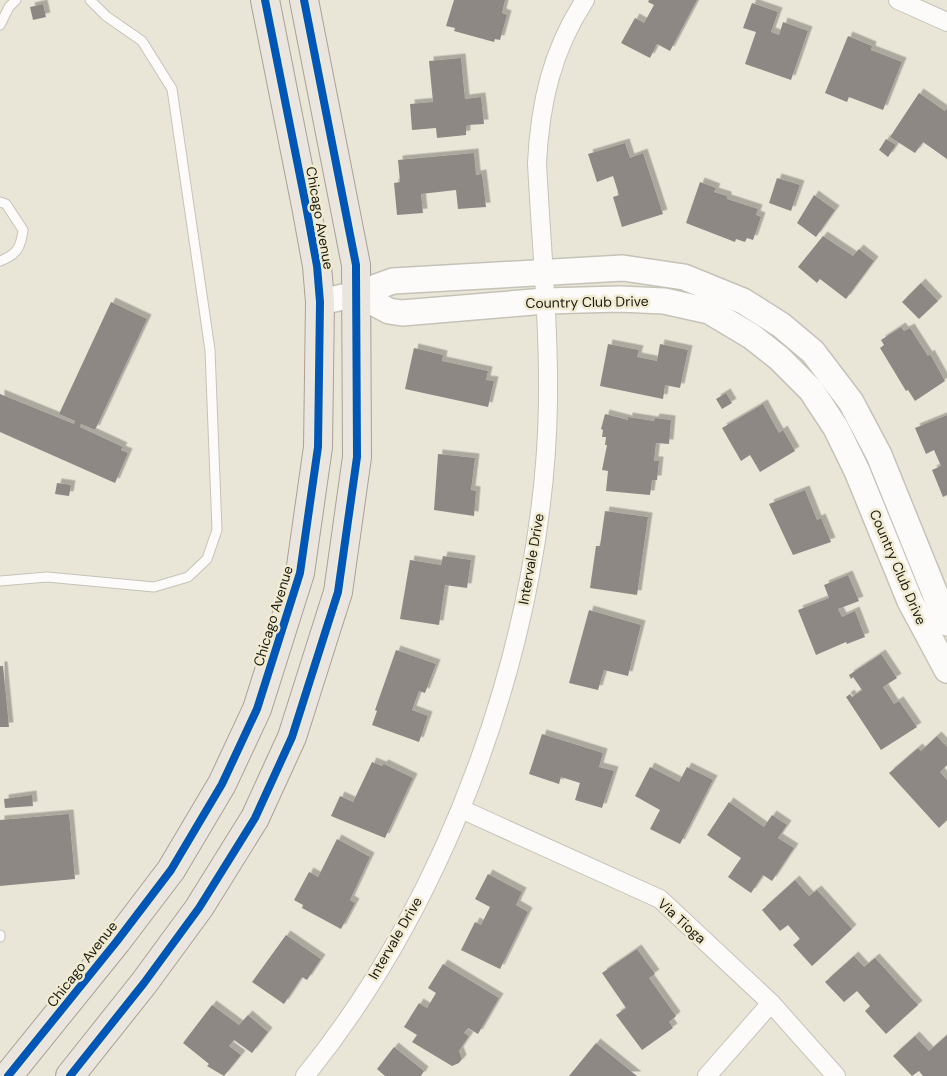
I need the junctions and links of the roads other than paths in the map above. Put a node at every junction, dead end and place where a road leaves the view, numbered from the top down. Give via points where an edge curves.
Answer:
1 (16, 0) edge
2 (90, 0) edge
3 (265, 0) edge
4 (304, 0) edge
5 (585, 0) edge
6 (898, 0) edge
7 (947, 22) edge
8 (0, 25) edge
9 (0, 202) edge
10 (0, 261) edge
11 (543, 272) junction
12 (357, 294) junction
13 (320, 302) junction
14 (544, 302) junction
15 (0, 581) edge
16 (947, 623) edge
17 (947, 670) edge
18 (461, 809) junction
19 (771, 1003) junction
20 (8, 1076) edge
21 (70, 1076) edge
22 (305, 1076) edge
23 (707, 1076) edge
24 (836, 1076) edge

1 - 8 lane
2 - 15 lane via 106,16 142,41 172,89 210,350 217,530 207,559 188,577 154,587 47,577
3 - 13 main road, Chicago Avenue via 317,266
4 - 12 main road, Chicago Avenue via 356,265
5 - 11 street, Intervale Drive via 558,49 546,86 539,126 537,163
6 - 7 street
9 - 10 lane via 6,204 23,230 22,244 14,256
11 - 12 street, Country Club Drive via 393,281
11 - 14 street, Intervale Drive
11 - 16 street, Country Club Drive via 623,268 684,277 743,301 781,325 814,352 851,402 879,455
12 - 13 street, Country Club Drive
12 - 14 street, Country Club Drive via 389,311 402,313
12 - 21 main road, Chicago Avenue via 358,457 338,592 292,737 255,818 199,908
13 - 20 main road, Chicago Avenue via 318,447 300,573 257,709 222,784 170,870
14 - 17 street, Country Club Drive via 664,301 709,312 751,336 779,358 811,390 836,428 910,601
14 - 18 street, Intervale Drive via 548,401 540,512 522,614 496,714
18 - 19 street, Via Tioga via 660,899
18 - 22 street, Intervale Drive via 422,891 378,971
19 - 23 street
19 - 24 street, Via Tioga

